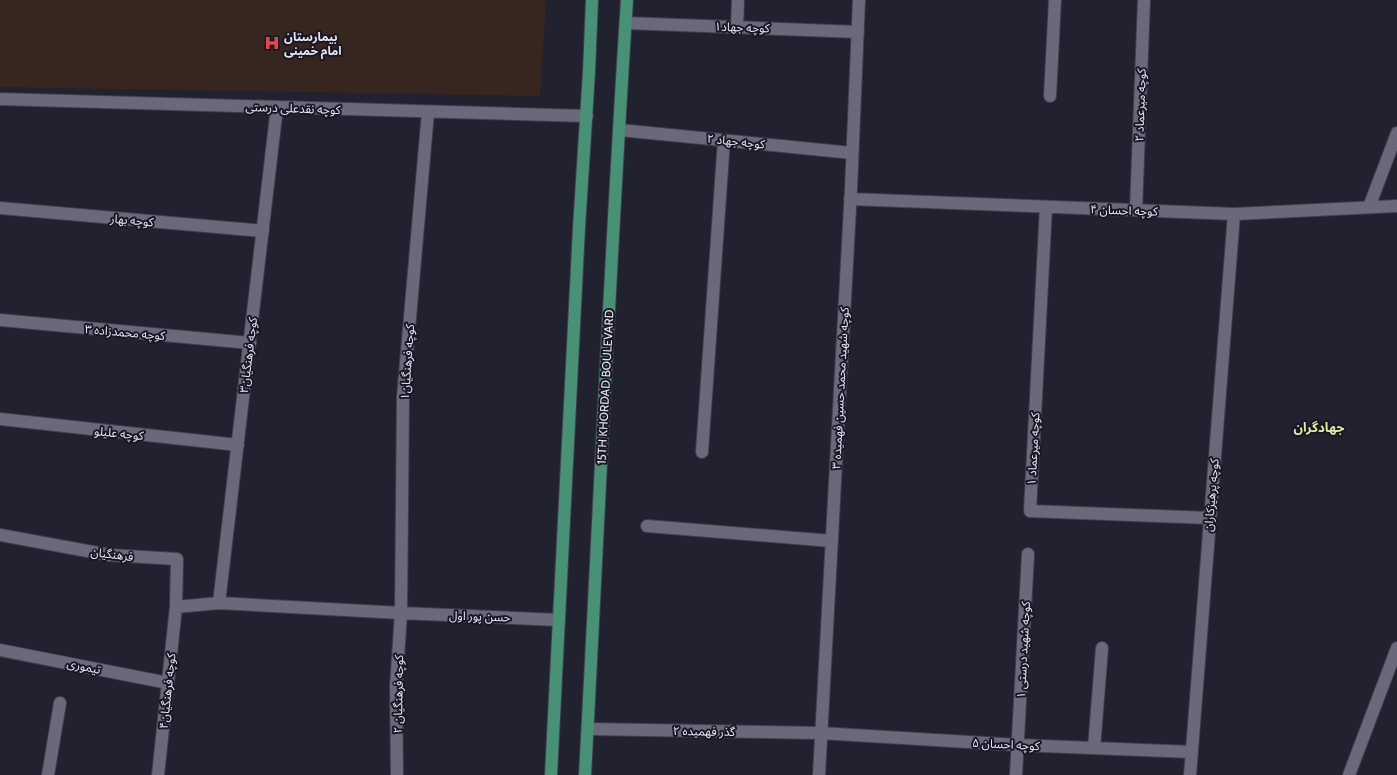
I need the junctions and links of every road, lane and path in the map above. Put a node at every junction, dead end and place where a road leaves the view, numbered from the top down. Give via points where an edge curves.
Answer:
1 (592, 0) edge
2 (627, 0) edge
3 (738, 0) edge
4 (859, 0) edge
5 (1055, 0) edge
6 (1144, 0) edge
7 (626, 23) junction
8 (737, 27) junction
9 (858, 32) junction
10 (1050, 96) dead end
11 (0, 99) edge
12 (278, 107) junction
13 (428, 112) junction
14 (587, 116) junction
15 (620, 130) junction
16 (1397, 133) edge
17 (724, 140) junction
18 (852, 153) junction
19 (850, 199) junction
20 (1397, 206) edge
21 (1046, 207) junction
22 (1370, 207) junction
23 (0, 208) edge
24 (1136, 210) junction
25 (1234, 214) junction
26 (263, 231) junction
27 (0, 320) edge
28 (250, 343) junction
29 (0, 420) edge
30 (238, 445) junction
31 (702, 452) dead end
32 (1210, 518) junction
33 (647, 526) dead end
34 (0, 535) edge
35 (832, 541) junction
36 (1028, 554) dead end
37 (218, 603) junction
38 (176, 607) junction
39 (401, 613) junction
40 (560, 620) junction
41 (1102, 648) dead end
42 (1397, 648) edge
43 (0, 650) edge
44 (168, 683) junction
45 (60, 703) dead end
46 (588, 729) junction
47 (820, 733) junction
48 (1018, 745) junction
49 (1094, 748) junction
50 (1192, 752) junction
51 (48, 775) edge
52 (158, 775) edge
53 (397, 775) edge
54 (551, 775) edge
55 (585, 775) edge
56 (819, 775) edge
57 (1016, 775) edge
58 (1190, 775) edge
59 (1349, 775) edge

1 - 14 main road
2 - 7 main road, 15TH KHORDAD BOULEVARD
3 - 8 street
4 - 9 street, کوچه شهید محمد حسین فهمیده ۳
5 - 10 street
6 - 24 street, کوچه میرعماد ۲
7 - 8 street, کوچه جهاد۱
7 - 15 main road, 15TH KHORDAD BOULEVARD
8 - 9 street, کوچه جهاد۱
9 - 18 street, کوچه شهید محمد حسین فهمیده ۳
11 - 12 street, کوچه نقدعلی درستی
12 - 13 street, کوچه نقدعلی درستی
12 - 26 street, کوچه فرهنگیان۳
13 - 14 street, کوچه نقدعلی درستی
13 - 39 street, کوچه فرهنگیان۱ via 404,397
14 - 40 main road
15 - 17 street, کوچه جهاد ۲
15 - 46 main road, 15TH KHORDAD BOULEVARD
16 - 22 street
17 - 18 street, کوچه جهاد ۲
17 - 31 street
18 - 19 street, کوچه شهید محمد حسین فهمیده ۳
19 - 21 street, کوچه احسان ۴
19 - 35 street, کوچه شهید محمد حسین فهمیده ۳
20 - 22 street, کوچه احسان ۴
21 - 24 street, کوچه احسان ۴
21 - 32 street, کوچه میرعماد ۱ via 1030,512
22 - 25 street, کوچه احسان ۴
23 - 26 street, کوچه بهار
24 - 25 street, کوچه احسان ۴
25 - 32 street, کوچه پرهیزکاران
26 - 28 street, کوچه فرهنگیان۳
27 - 28 street, کوچه محمدزاده ۳
28 - 30 street, کوچه فرهنگیان۳
29 - 30 street, کوچه علیلو
30 - 37 street, کوچه فرهنگیان۳
32 - 50 street, کوچه پرهیزکاران
33 - 35 street
34 - 38 street, فرهنگیان via 109,555 177,560
35 - 47 street, کوچه شهید محمد حسین فهمیده ۳
36 - 48 street, کوچه شهید درستی ۱
37 - 38 street, حسن پور اول
37 - 39 street, حسن پور اول
38 - 44 street, کوچه فرهنگیان۴
39 - 40 street, حسن پور اول
39 - 53 street, کوچه فرهنگیان ۲ via 396,686
40 - 54 main road
41 - 49 street
42 - 59 street
43 - 44 street, تیموری
44 - 52 street, کوچه فرهنگیان۴
45 - 51 street
46 - 47 street, گذر فهمیده ۲
46 - 55 main road, 15TH KHORDAD BOULEVARD
47 - 48 street, کوچه احسان ۵
47 - 56 street, کوچه شهید محمد حسین فهمیده ۳
48 - 49 street, کوچه احسان ۵
48 - 57 street, کوچه شهید درستی ۱
49 - 50 street, کوچه احسان ۵
50 - 58 street, کوچه پرهیزکاران

